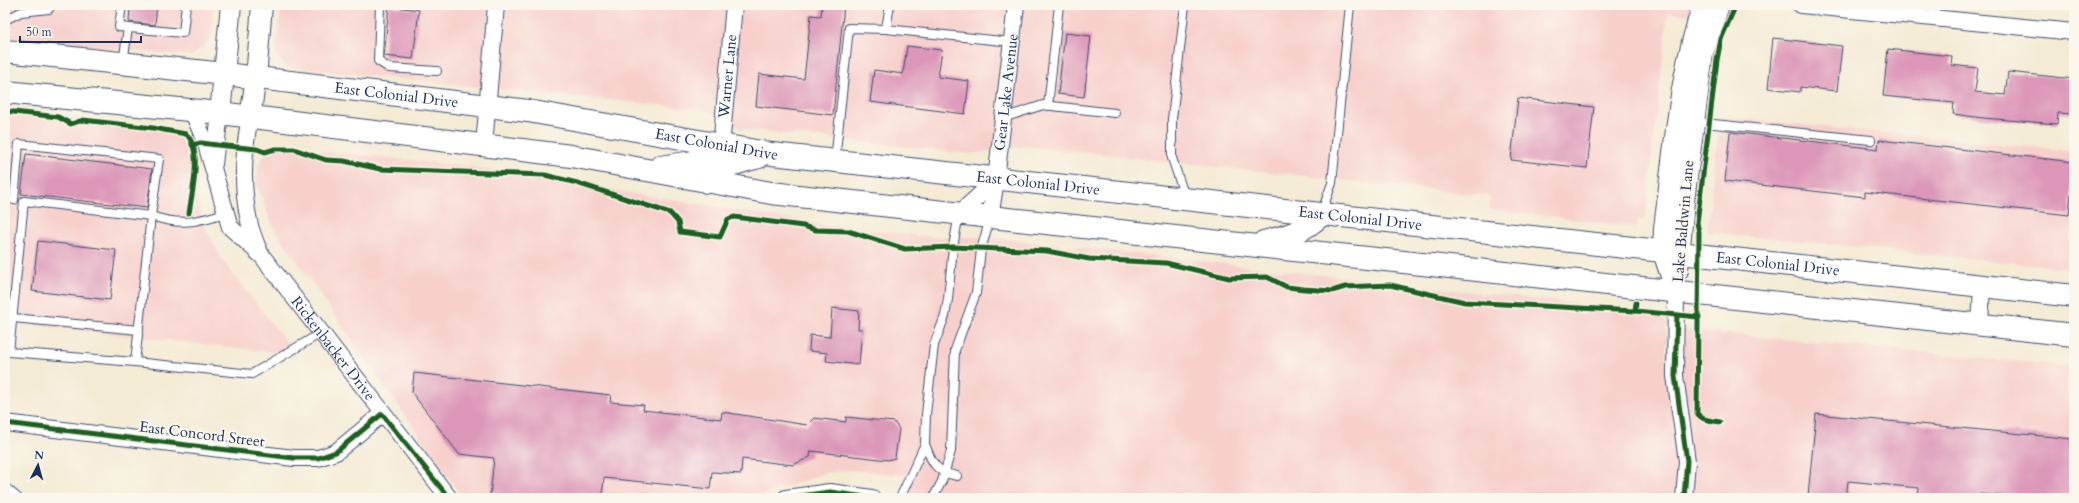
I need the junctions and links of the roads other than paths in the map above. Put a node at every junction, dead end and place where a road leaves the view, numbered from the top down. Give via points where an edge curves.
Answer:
1 (49, 5) edge
2 (122, 5) edge
3 (186, 5) edge
4 (231, 5) edge
5 (262, 5) edge
6 (380, 5) edge
7 (496, 5) edge
8 (734, 5) edge
9 (890, 5) edge
10 (1016, 5) edge
11 (1058, 5) edge
12 (1185, 5) edge
13 (1350, 5) edge
14 (1703, 5) edge
15 (1719, 5) edge
16 (1802, 5) edge
17 (5, 20) edge
18 (128, 28) junction
19 (886, 29) junction
20 (2074, 32) edge
21 (1012, 42) junction
22 (5, 51) edge
23 (123, 64) junction
24 (437, 71) dead end
25 (225, 74) junction
26 (256, 78) junction
27 (5, 92) edge
28 (487, 106) junction
29 (1048, 106) junction
30 (192, 110) junction
31 (1115, 113) dead end
32 (220, 114) junction
33 (250, 117) junction
34 (1003, 118) junction
35 (1693, 122) junction
36 (1871, 140) dead end
37 (484, 145) junction
38 (721, 147) junction
39 (772, 154) junction
40 (835, 162) junction
41 (214, 169) junction
42 (642, 169) junction
43 (996, 180) junction
44 (707, 182) junction
45 (9, 199) edge
46 (1186, 200) junction
47 (24, 201) junction
48 (225, 213) junction
49 (959, 214) junction
50 (1321, 215) junction
51 (151, 216) junction
52 (990, 218) junction
53 (1251, 246) junction
54 (1671, 253) junction
55 (262, 256) junction
56 (1982, 286) junction
57 (1676, 292) junction
58 (2074, 296) edge
59 (13, 318) junction
60 (1980, 324) junction
61 (139, 330) junction
62 (321, 333) junction
63 (2074, 335) edge
64 (7, 352) edge
65 (135, 362) junction
66 (382, 414) junction
67 (5, 423) edge
68 (925, 444) junction
69 (944, 473) junction
70 (958, 476) dead end
71 (5, 487) edge
72 (18, 498) edge
73 (449, 498) edge
74 (786, 498) edge
75 (872, 498) edge
76 (900, 498) edge
77 (933, 498) edge
78 (1684, 498) edge

1 - 17 lane via 49,8 21,12
2 - 18 lane via 119,27
3 - 18 lane via 183,33
4 - 25 street
5 - 26 street
6 - 24 lane via 378,61 389,68
7 - 28 street
8 - 38 street, Warner Lane
9 - 19 lane
10 - 21 street, Gear Lake Avenue
11 - 29 lane
12 - 46 lane via 1172,119 1172,158
13 - 50 lane via 1332,183
14 - 54 street, Lake Baldwin Lane via 1692,37 1684,75 1664,228
15 - 35 street, Lake Baldwin Lane via 1702,53
16 - 20 street
18 - 23 lane
19 - 21 lane
19 - 40 lane via 849,28
21 - 34 street, Gear Lake Avenue
22 - 23 highway, East Colonial Drive
23 - 25 highway, East Colonial Drive
25 - 26 highway, East Colonial Drive
25 - 32 street
26 - 28 highway, East Colonial Drive
26 - 33 street
27 - 30 highway
28 - 37 street
28 - 38 highway, East Colonial Drive via 528,111
29 - 31 lane
29 - 34 lane
30 - 32 highway
30 - 41 street, Rickenbacker Drive
32 - 33 highway
32 - 41 street, Rickenbacker Drive
33 - 37 highway
33 - 55 street, Rickenbacker Drive via 243,158 244,187 249,222
34 - 43 street, Gear Lake Avenue
35 - 36 lane
35 - 54 street, Lake Baldwin Lane
37 - 42 highway via 571,156
38 - 39 highway, East Colonial Drive
38 - 42 highway via 700,161 679,166
39 - 40 highway, East Colonial Drive
39 - 44 highway via 731,164 718,171
40 - 43 highway, East Colonial Drive
41 - 48 street, Rickenbacker Drive
42 - 44 highway
43 - 46 highway, East Colonial Drive
43 - 49 street
43 - 52 street, Gear Lake Avenue
44 - 49 highway via 771,193
45 - 47 lane
45 - 51 lane via 19,144 159,159
46 - 50 highway, East Colonial Drive
47 - 51 lane
47 - 59 lane
48 - 51 lane via 197,222 182,223
48 - 55 street, Rickenbacker Drive via 230,226
49 - 52 highway
49 - 68 lane via 945,316 934,346
50 - 53 highway via 1308,227 1294,234
50 - 54 highway, East Colonial Drive
51 - 61 lane
52 - 53 highway
52 - 69 lane via 981,250 976,293 956,350 951,451
53 - 57 highway
54 - 56 highway, East Colonial Drive
54 - 57 street, Lake Baldwin Lane
55 - 62 street, Rickenbacker Drive
56 - 58 highway, East Colonial Drive
56 - 60 street
57 - 60 highway
57 - 78 street via 1675,376 1687,461
59 - 61 lane
59 - 64 lane
60 - 63 highway
61 - 65 lane
62 - 65 lane via 252,374
62 - 66 street, Rickenbacker Drive
64 - 65 lane
66 - 67 street, East Concord Street via 336,452 318,458 294,458
66 - 73 street, Rickenbacker Drive
68 - 69 lane via 931,462
68 - 76 lane
69 - 70 lane
69 - 77 lane
71 - 72 lane
74 - 75 street via 830,492

